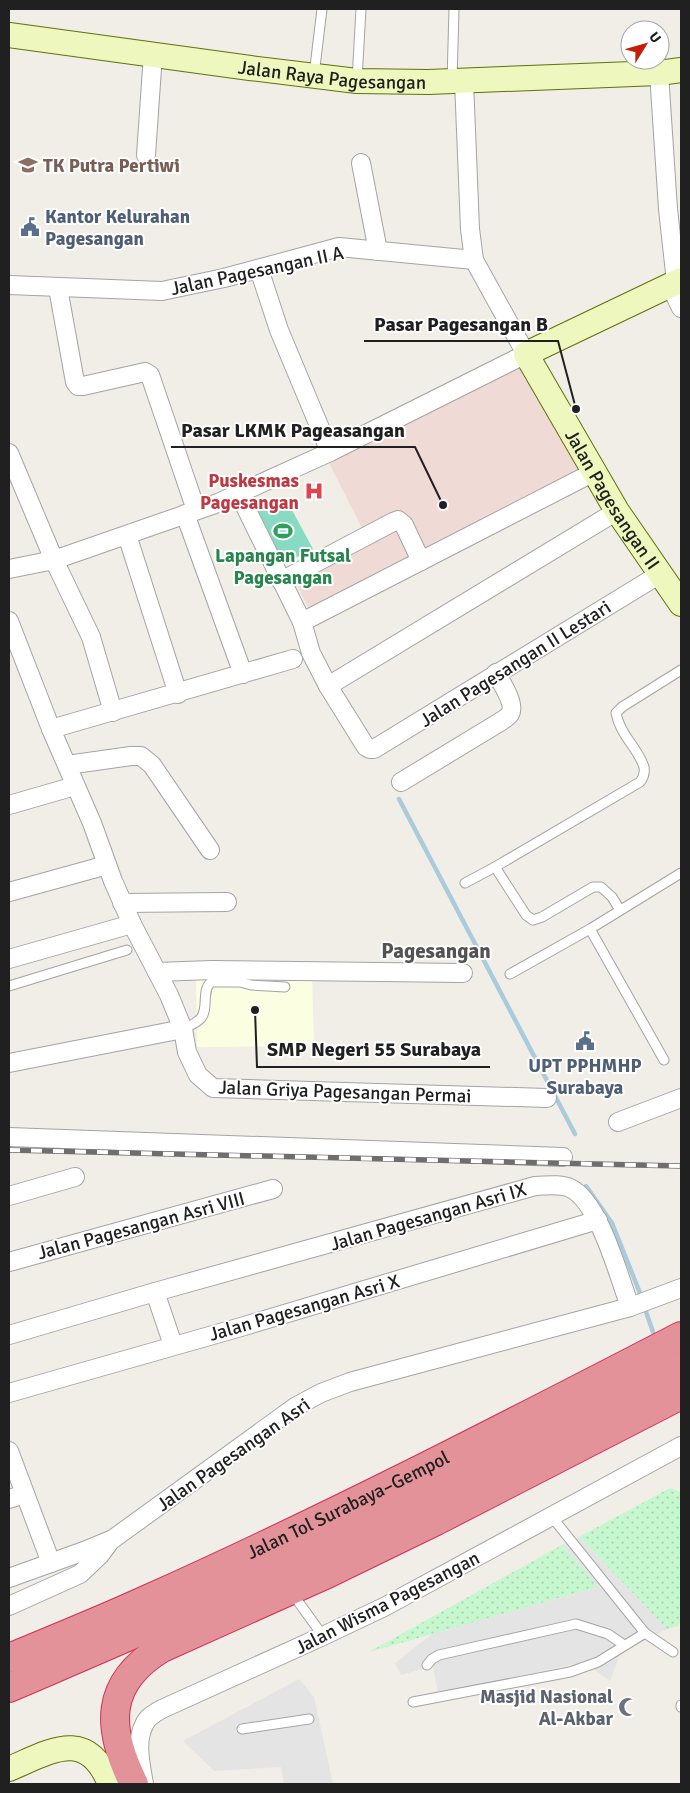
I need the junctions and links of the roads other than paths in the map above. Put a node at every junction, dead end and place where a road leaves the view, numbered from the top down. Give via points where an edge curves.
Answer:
1 (322, 9) edge
2 (361, 9) edge
3 (454, 9) edge
4 (9, 35) edge
5 (153, 54) junction
6 (670, 72) edge
7 (314, 76) junction
8 (357, 80) junction
9 (458, 81) junction
10 (146, 155) dead end
11 (361, 163) dead end
12 (378, 251) junction
13 (474, 260) junction
14 (259, 269) junction
15 (676, 282) edge
16 (9, 286) edge
17 (58, 288) junction
18 (681, 308) edge
19 (526, 354) junction
20 (330, 452) junction
21 (9, 453) edge
22 (594, 472) junction
23 (239, 494) junction
24 (617, 510) junction
25 (191, 512) junction
26 (127, 535) junction
27 (54, 560) junction
28 (422, 560) junction
29 (9, 569) edge
30 (660, 574) junction
31 (281, 581) junction
32 (681, 604) edge
33 (9, 621) edge
34 (302, 622) junction
35 (293, 660) dead end
36 (681, 670) edge
37 (496, 673) junction
38 (243, 674) junction
39 (328, 686) junction
40 (178, 694) junction
41 (113, 712) junction
42 (51, 729) junction
43 (67, 765) junction
44 (401, 782) dead end
45 (75, 786) junction
46 (9, 805) edge
47 (210, 850) dead end
48 (107, 865) junction
49 (495, 867) junction
50 (681, 872) edge
51 (464, 883) dead end
52 (9, 892) edge
53 (227, 902) dead end
54 (122, 903) junction
55 (620, 910) junction
56 (132, 924) junction
57 (590, 928) junction
58 (127, 950) dead end
59 (9, 959) edge
60 (157, 972) junction
61 (463, 973) dead end
62 (510, 974) dead end
63 (9, 986) edge
64 (285, 987) dead end
65 (183, 1029) junction
66 (664, 1060) dead end
67 (9, 1063) edge
68 (547, 1098) dead end
69 (681, 1098) edge
70 (618, 1122) dead end
71 (9, 1137) edge
72 (563, 1157) dead end
73 (75, 1177) dead end
74 (273, 1189) dead end
75 (9, 1196) edge
76 (598, 1220) junction
77 (9, 1262) edge
78 (681, 1288) edge
79 (156, 1292) junction
80 (631, 1306) junction
81 (9, 1335) edge
82 (681, 1336) edge
83 (173, 1345) junction
84 (681, 1366) edge
85 (9, 1392) edge
86 (681, 1395) edge
87 (681, 1446) edge
88 (9, 1451) edge
89 (17, 1497) edge
90 (552, 1516) junction
91 (113, 1538) junction
92 (51, 1562) junction
93 (9, 1578) edge
94 (291, 1591) junction
95 (9, 1606) edge
96 (645, 1633) junction
97 (323, 1636) junction
98 (624, 1645) junction
99 (673, 1652) dead end
100 (9, 1658) edge
101 (427, 1665) dead end
102 (9, 1688) edge
103 (413, 1702) dead end
104 (309, 1719) dead end
105 (242, 1729) dead end
106 (9, 1769) edge
107 (110, 1784) edge
108 (134, 1784) edge
109 (144, 1784) edge

1 - 7 lane
2 - 8 lane
3 - 9 lane
4 - 5 main road, Jalan Raya Pagesangan
5 - 7 main road, Jalan Raya Pagesangan
5 - 10 street
6 - 9 main road, Jalan Raya Pagesangan
6 - 15 street via 668,209
7 - 8 main road, Jalan Raya Pagesangan
8 - 9 main road, Jalan Raya Pagesangan
9 - 13 street, Jalan Pagesangan II
11 - 12 street
12 - 13 street, Jalan Pagesangan II A
12 - 14 street, Jalan Pagesangan II A via 339,247
13 - 19 street, Jalan Pagesangan II
14 - 17 street, Jalan Pagesangan II A via 162,290
14 - 20 street via 279,330
15 - 18 street
15 - 19 main road
16 - 17 street, Jalan Pagesangan II A
17 - 25 street via 78,386 145,372 150,375
19 - 20 street
19 - 22 main road, Jalan Pagesangan II
20 - 23 street
21 - 27 street
22 - 24 main road, Jalan Pagesangan II
22 - 28 street
23 - 25 street
23 - 31 street
24 - 30 main road, Jalan Pagesangan II
24 - 39 street
25 - 26 street
25 - 38 street
26 - 27 street
26 - 40 street
27 - 29 street
27 - 41 street via 91,637
28 - 31 street via 404,525 398,520
28 - 34 street
30 - 32 main road, Jalan Pagesangan II
30 - 37 street, Jalan Pagesangan II Lestari
31 - 34 street
33 - 42 street, Jalan Griya Pagesangan Permai
34 - 39 street via 311,653
35 - 38 street
36 - 49 lane via 616,713 618,724 644,767 640,782
37 - 39 street, Jalan Pagesangan II Lestari via 370,750
37 - 44 street via 512,707 510,714
38 - 40 street
40 - 41 street
41 - 42 street
42 - 43 street, Jalan Griya Pagesangan Permai
43 - 45 street, Jalan Griya Pagesangan Permai
43 - 47 street via 141,756 152,765
45 - 46 street
45 - 48 street, Jalan Griya Pagesangan Permai
48 - 52 street
48 - 54 street, Jalan Griya Pagesangan Permai
49 - 51 lane
49 - 55 lane via 526,915 533,920 593,887 601,887
50 - 55 lane
53 - 54 street
54 - 56 street, Jalan Griya Pagesangan Permai
55 - 57 lane
56 - 59 street
56 - 60 street, Jalan Griya Pagesangan Permai
57 - 62 lane
57 - 66 lane
58 - 63 lane
60 - 61 street
60 - 65 street, Jalan Griya Pagesangan Permai
64 - 65 lane via 212,982 207,989 203,1015
65 - 67 street
65 - 68 street, Jalan Griya Pagesangan Permai via 187,1052 198,1075 213,1088
69 - 70 street
71 - 72 street
73 - 75 street
74 - 77 street, Jalan Pagesangan Asri VIII
76 - 79 street, Jalan Pagesangan Asri IX via 583,1198 570,1188 535,1186
76 - 80 street, Jalan Pagesangan Asri IX
76 - 83 street, Jalan Pagesangan Asri X
78 - 80 street, Jalan Pagesangan Asri
79 - 81 street, Jalan Pagesangan Asri IX
79 - 83 street
80 - 91 street, Jalan Pagesangan Asri via 350,1382 320,1393
82 - 100 highway, Jalan Tol Surabaya–Gempol via 350,1504 148,1599
83 - 85 street, Jalan Pagesangan Asri X
84 - 102 highway, Jalan Tol Surabaya–Gempol via 323,1547
86 - 94 highway via 436,1521
87 - 90 street, Jalan Wisma Pagesangan
88 - 89 street
89 - 92 street
90 - 96 lane
90 - 97 street, Jalan Wisma Pagesangan
91 - 92 street, Jalan Pagesangan Asri
91 - 95 street via 80,1574
92 - 93 street, Jalan Pagesangan Asri
94 - 97 lane
94 - 108 highway via 162,1648 135,1667 114,1709 115,1729 127,1772
96 - 98 lane
96 - 99 lane
97 - 109 street, Jalan Wisma Pagesangan via 151,1716 144,1724 139,1745
98 - 101 lane via 608,1634 576,1624 439,1655
98 - 103 lane via 598,1662 570,1672
104 - 105 lane
106 - 107 main road via 55,1750 71,1748 84,1750 95,1758

